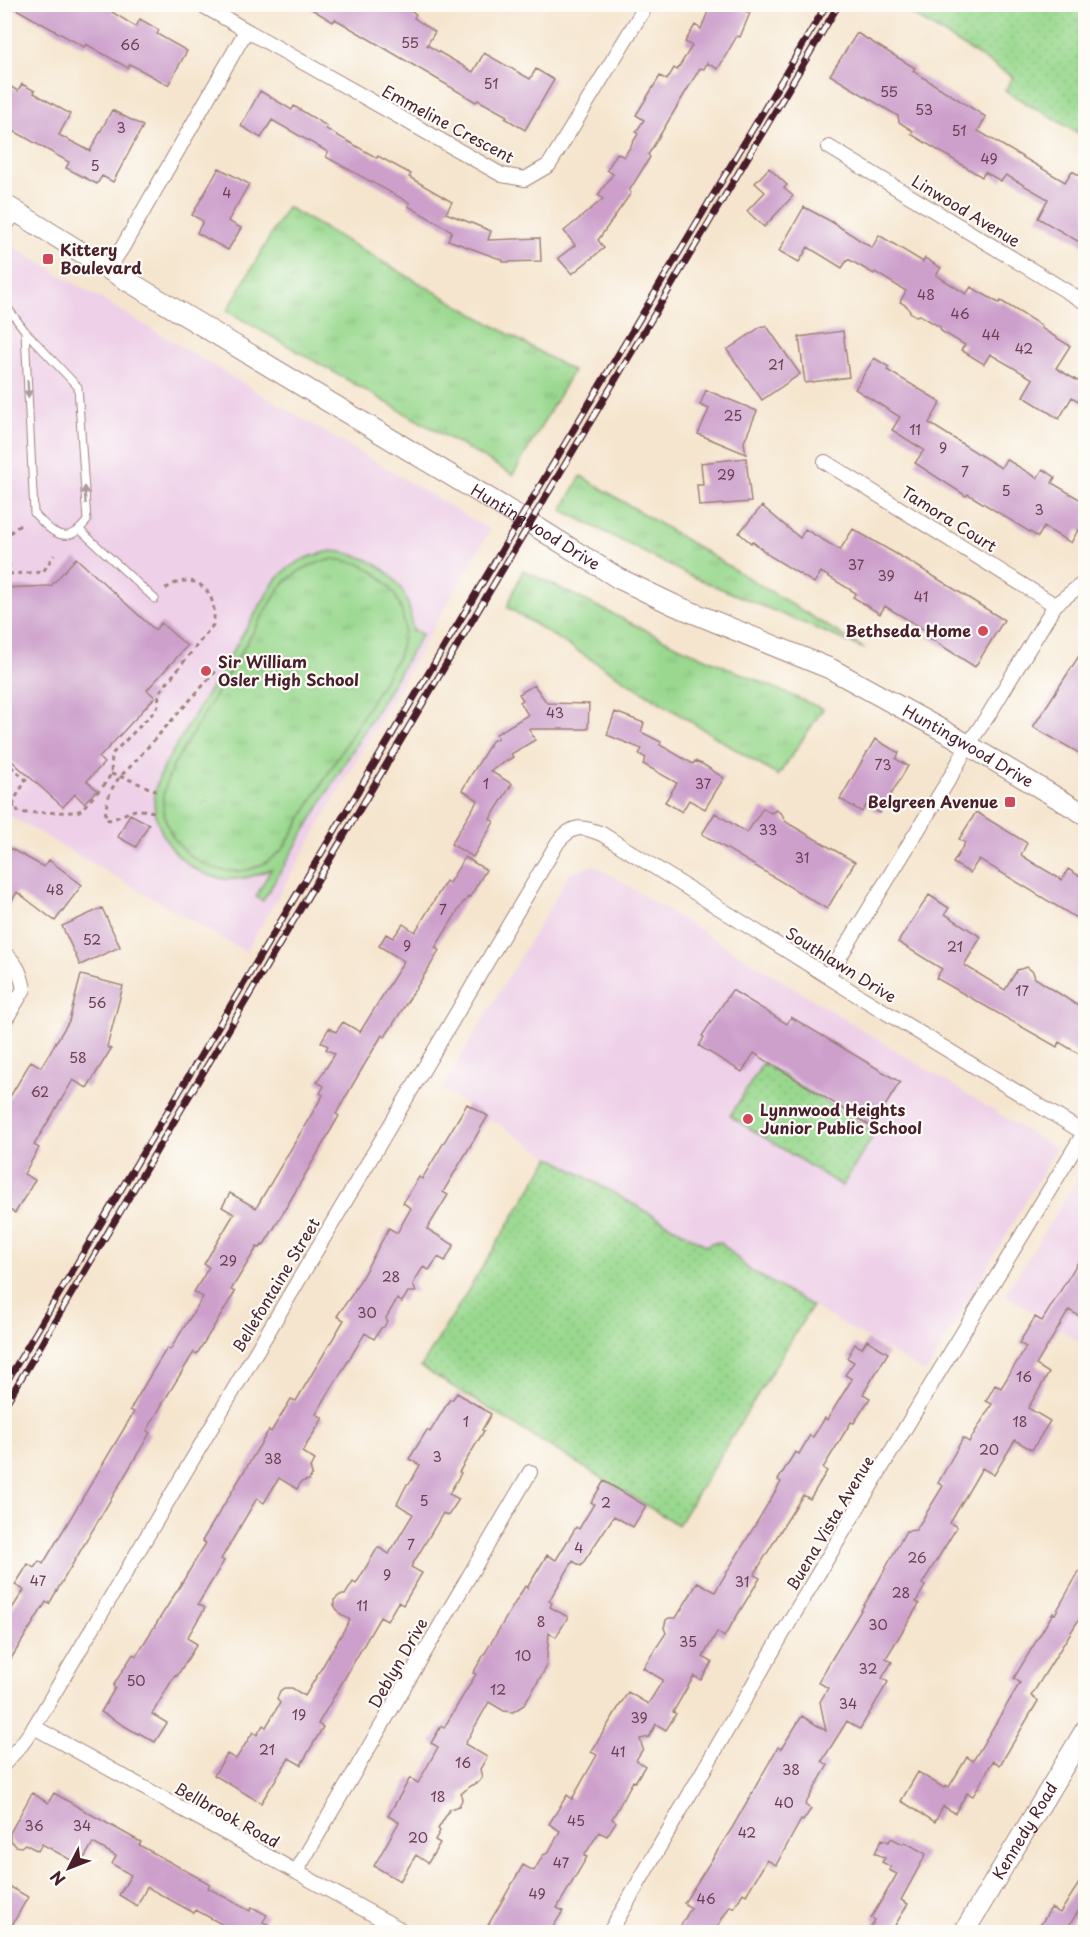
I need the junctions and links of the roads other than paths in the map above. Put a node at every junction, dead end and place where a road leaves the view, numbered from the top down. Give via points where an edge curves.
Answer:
1 (200, 4) edge
2 (647, 4) edge
3 (246, 31) junction
4 (829, 147) dead end
5 (11, 209) edge
6 (4, 235) edge
7 (108, 268) junction
8 (4, 303) edge
9 (1086, 303) edge
10 (26, 331) junction
11 (825, 462) dead end
12 (79, 529) junction
13 (1086, 581) edge
14 (155, 598) dead end
15 (1055, 605) junction
16 (968, 745) junction
17 (1086, 815) edge
18 (578, 827) joint
19 (4, 953) edge
20 (828, 976) junction
21 (4, 1022) edge
22 (1085, 1134) edge
23 (530, 1472) dead end
24 (34, 1726) junction
25 (1086, 1729) edge
26 (4, 1764) edge
27 (296, 1872) junction
28 (405, 1932) edge
29 (610, 1932) edge
30 (964, 1932) edge

1 - 3 street, Emmeline Crescent
2 - 3 street, Emmeline Crescent via 549,165 525,179 502,175
3 - 7 street
4 - 9 street, Linwood Avenue
5 - 6 lane
5 - 7 street, Huntingwood Drive
7 - 16 street, Huntingwood Drive via 618,578 831,669
8 - 10 lane
12 -> 10 lane via 87,520 78,387
10 -> 12 lane via 34,513 55,533 65,535
11 - 15 street, Tamora Court
12 - 14 lane
13 - 15 street
15 - 16 street
16 - 17 street, Huntingwood Drive
16 - 20 street
18 - 20 street, Southlawn Drive via 602,834
18 - 24 street, Bellefontaine Street via 567,831 558,842
19 - 21 street via 14,960 24,989
20 - 22 street, Southlawn Drive
22 - 29 street, Buena Vista Avenue via 939,1370
23 - 27 street, Deblyn Drive
24 - 26 street, Bellefontaine Street
24 - 27 street, Bellbrook Road
25 - 30 street, Kennedy Road
27 - 28 street, Bellbrook Road

